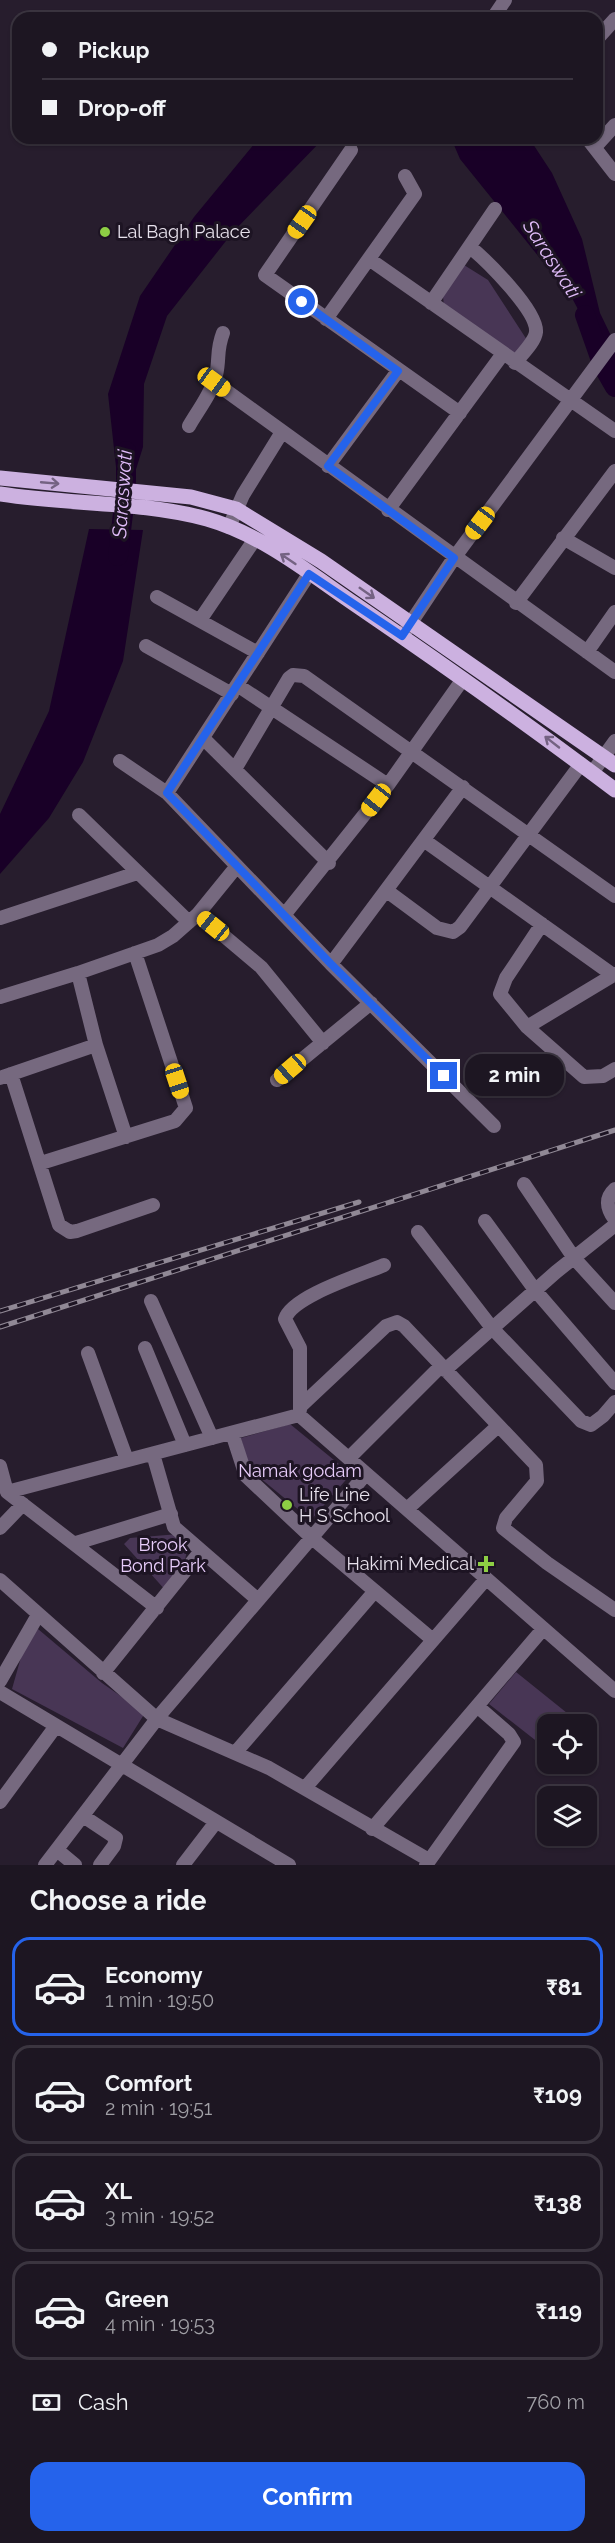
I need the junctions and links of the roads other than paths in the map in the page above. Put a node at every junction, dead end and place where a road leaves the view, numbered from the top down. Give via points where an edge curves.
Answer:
1 (615, 19) edge
2 (603, 32) edge
3 (592, 144) edge
4 (351, 150) dead end
5 (615, 174) edge
6 (405, 176) dead end
7 (495, 210) dead end
8 (470, 247) junction
9 (369, 259) junction
10 (431, 303) junction
11 (326, 319) junction
12 (223, 333) dead end
13 (615, 340) edge
14 (502, 355) junction
15 (515, 363) junction
16 (398, 371) junction
17 (214, 382) junction
18 (571, 401) junction
19 (460, 413) junction
20 (189, 426) dead end
21 (615, 431) edge
22 (282, 432) junction
23 (328, 466) junction
24 (615, 471) edge
25 (0, 478) edge
26 (0, 494) edge
27 (236, 509) junction
28 (388, 510) junction
29 (229, 527) junction
30 (563, 538) junction
31 (255, 539) junction
32 (454, 558) junction
33 (615, 568) edge
34 (309, 574) junction
35 (157, 597) dead end
36 (516, 603) junction
37 (615, 612) edge
38 (200, 620) junction
39 (406, 630) junction
40 (146, 646) dead end
41 (587, 652) junction
42 (258, 653) junction
43 (615, 672) edge
44 (463, 679) junction
45 (235, 689) junction
46 (271, 708) junction
47 (203, 738) junction
48 (615, 741) edge
49 (412, 751) junction
50 (120, 761) dead end
51 (610, 761) edge
52 (235, 769) junction
53 (586, 769) junction
54 (388, 785) junction
55 (463, 787) junction
56 (615, 790) edge
57 (167, 793) junction
58 (79, 815) dead end
59 (529, 833) junction
60 (425, 841) junction
61 (328, 863) junction
62 (237, 866) junction
63 (137, 873) junction
64 (490, 887) junction
65 (387, 891) junction
66 (615, 896) edge
67 (285, 914) junction
68 (0, 918) edge
69 (194, 918) junction
70 (542, 924) junction
71 (135, 953) junction
72 (331, 964) junction
73 (78, 973) junction
74 (614, 975) edge
75 (0, 997) edge
76 (371, 1003) junction
77 (527, 1027) junction
78 (323, 1043) junction
79 (96, 1045) junction
80 (615, 1069) edge
81 (5, 1076) edge
82 (277, 1080) dead end
83 (494, 1126) dead end
84 (126, 1137) junction
85 (42, 1163) junction
86 (524, 1184) dead end
87 (615, 1189) edge
88 (153, 1205) dead end
89 (615, 1220) edge
90 (485, 1221) dead end
91 (615, 1225) edge
92 (418, 1232) dead end
93 (574, 1258) junction
94 (384, 1265) dead end
95 (535, 1290) junction
96 (151, 1301) dead end
97 (615, 1303) edge
98 (492, 1328) junction
99 (145, 1348) dead end
100 (88, 1353) dead end
101 (443, 1368) junction
102 (615, 1383) edge
103 (615, 1402) edge
104 (300, 1410) junction
105 (496, 1427) junction
106 (232, 1433) junction
107 (212, 1438) junction
108 (185, 1445) junction
109 (153, 1454) junction
110 (349, 1458) junction
111 (127, 1460) junction
112 (0, 1466) edge
113 (366, 1474) junction
114 (7, 1492) junction
115 (23, 1504) junction
116 (407, 1509) junction
117 (171, 1514) junction
118 (0, 1527) edge
119 (312, 1538) junction
120 (76, 1543) junction
121 (201, 1551) junction
122 (486, 1579) junction
123 (0, 1580) edge
124 (375, 1591) junction
125 (258, 1600) junction
126 (157, 1608) junction
127 (615, 1610) edge
128 (38, 1615) junction
129 (543, 1629) junction
130 (433, 1640) junction
131 (103, 1673) junction
132 (0, 1681) edge
133 (615, 1691) edge
134 (0, 1692) edge
135 (477, 1706) junction
136 (157, 1719) junction
137 (56, 1726) junction
138 (235, 1753) junction
139 (121, 1766) junction
140 (305, 1788) junction
141 (0, 1802) edge
142 (82, 1816) junction
143 (216, 1822) junction
144 (372, 1829) junction
145 (57, 1850) junction
146 (268, 1853) junction
147 (427, 1863) edge
148 (45, 1865) edge
149 (75, 1865) edge
150 (100, 1865) edge
151 (183, 1865) edge
152 (261, 1865) edge
153 (289, 1865) edge

1 - 2 street
3 - 5 street
4 - 11 street via 265,275
6 - 9 street via 415,194
7 - 8 street
8 - 10 street
8 - 15 street via 501,274 535,325 535,336
9 - 10 street
9 - 11 street
10 - 14 street
11 - 16 street
12 - 17 street via 216,352
13 - 18 street
14 - 15 street
14 - 19 street
15 - 18 street
16 - 19 street
16 - 23 street
17 - 20 street
17 - 22 street
18 - 21 street
18 - 32 street
19 - 28 street
22 - 23 street
22 - 27 street
23 - 28 street
24 - 30 street
25 -> 27 main road via 168,494
26 - 29 main road via 167,512
27 - 29 street
27 -> 39 main road via 321,561
28 - 32 street
29 - 31 main road
30 - 33 street
30 - 36 street
34 -> 31 main road
31 - 38 street
32 - 36 street
32 - 39 street
34 - 39 main road
34 - 42 street
35 - 38 street
36 - 41 street
37 - 41 street
38 - 42 street
39 - 44 main road
39 - 51 main road
40 - 45 street
41 - 43 street
42 - 45 street
44 - 49 street
53 -> 44 main road
45 - 46 street
45 - 47 street
46 - 49 street via 293,675 304,676
46 - 52 street
46 - 54 street
47 - 52 street
47 - 57 street
48 - 51 street
49 - 54 street
49 - 55 street
50 - 57 street
51 - 53 street
52 - 61 street
53 - 56 main road
53 - 59 street
54 - 61 street
55 - 59 street
55 - 60 street
57 - 62 street
58 - 63 street
59 - 64 street
59 - 66 street
60 - 64 street
60 - 65 street
61 - 67 street
62 - 67 street
62 - 69 street
63 - 68 street
63 - 69 street
64 - 65 street via 453,932 437,928
64 - 70 street
65 - 72 street
67 - 72 street
69 - 71 street via 173,936
69 - 78 street via 261,967
70 - 74 street
70 - 77 street via 501,987 505,1002
71 - 73 street
71 - 84 street via 186,1108 175,1121
72 - 76 street
73 - 75 street
73 - 79 street
74 - 77 street
76 - 78 street
76 - 83 street
77 - 80 street via 584,1077 603,1076
78 - 82 street
79 - 81 street
79 - 84 street
81 - 85 street
84 - 85 street
85 - 88 street via 59,1225 70,1232
86 - 93 street
87 - 89 street via 608,1195 607,1203
90 - 95 street
91 - 93 street
92 - 98 street
93 - 95 street
93 - 97 street
94 - 104 street via 299,1301 287,1312 285,1319 300,1348
95 - 98 street
95 - 102 street
96 - 107 street
98 - 101 street
98 - 103 street via 586,1424 597,1422
99 - 108 street
100 - 111 street
101 - 104 street via 404,1326 392,1323
101 - 105 street
101 - 110 street
104 - 106 street
104 - 110 street
105 - 116 street
105 - 127 street via 536,1465 538,1473 534,1485 506,1518 503,1528
106 - 107 street
106 - 119 street via 246,1476
107 - 108 street
108 - 109 street
109 - 111 street
109 - 117 street
110 - 113 street
111 - 114 street
112 - 114 street
113 - 116 street
113 - 119 street
114 - 115 street
115 - 118 street
115 - 120 street
116 - 122 street
117 - 120 street
117 - 121 street via 174,1527
119 - 124 street
119 - 125 street
120 - 126 street
121 - 125 street
121 - 126 street
122 - 129 street
122 - 130 street
123 - 128 street
124 - 130 street
124 - 138 street
125 - 136 street
126 - 131 street
128 - 131 street
128 - 132 street
129 - 133 street
129 - 135 street
130 - 140 street
131 - 136 street
134 - 137 street
135 - 144 street
135 - 147 street via 514,1742
136 - 138 street
136 - 139 street
137 - 139 street
137 - 141 street
138 - 140 street
139 - 142 street
139 - 143 street
140 - 144 street
142 - 145 street
142 - 150 street via 116,1838
143 - 146 street
143 - 151 street
144 - 147 street
145 - 148 street
145 - 149 street
146 - 152 street
146 - 153 street

